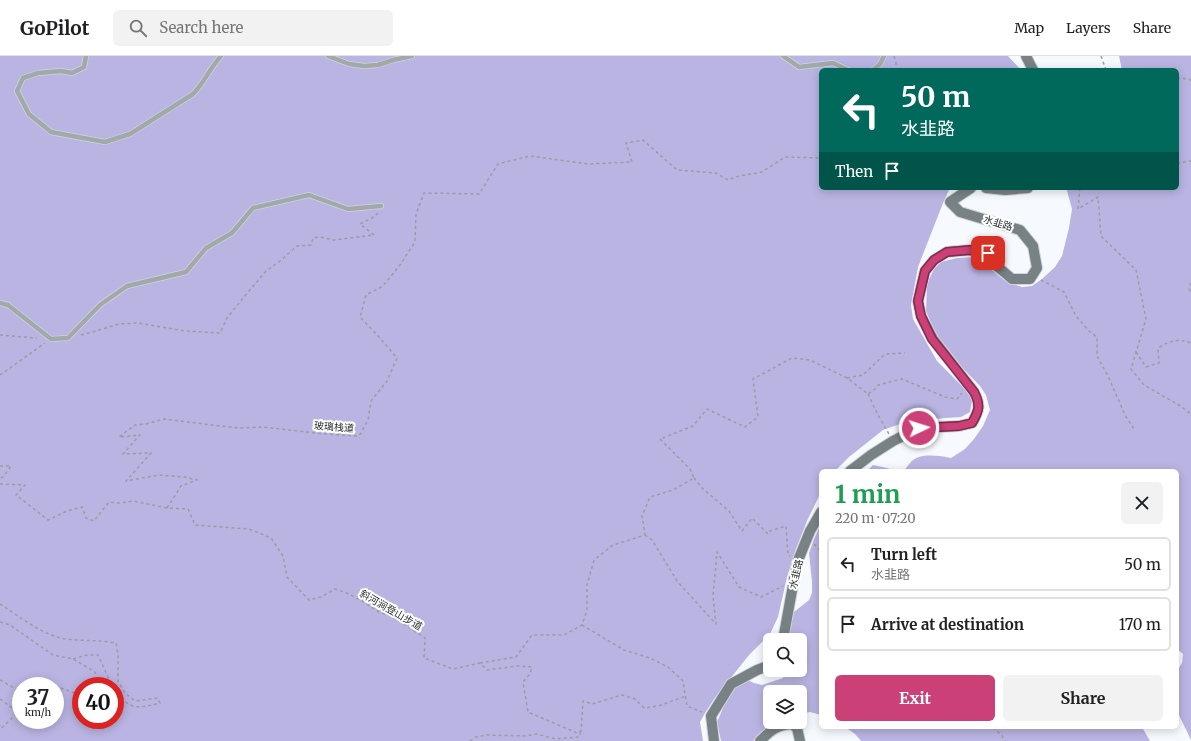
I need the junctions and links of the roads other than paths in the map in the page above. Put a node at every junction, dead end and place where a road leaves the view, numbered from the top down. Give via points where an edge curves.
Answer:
1 (86, 56) edge
2 (221, 56) edge
3 (328, 56) edge
4 (412, 56) edge
5 (783, 56) edge
6 (884, 56) edge
7 (1020, 56) edge
8 (1026, 56) edge
9 (844, 68) edge
10 (875, 68) edge
11 (1032, 68) edge
12 (1032, 68) edge
13 (968, 190) edge
14 (381, 206) dead end
15 (0, 303) edge
16 (852, 469) edge
17 (819, 515) edge
18 (784, 633) edge
19 (763, 668) edge
20 (714, 741) edge
21 (760, 741) edge
22 (800, 741) edge

1 - 2 lane via 84,67 72,73 38,73 23,78 17,91 29,114 51,132 105,142 130,134 193,94
3 - 4 lane via 349,64 364,66
5 - 9 lane via 799,67 833,63
6 - 10 lane
7 - 11 lane
8 - 12 street
13 - 16 street, 水韭路 via 950,202 960,212 1020,230 1033,246 1037,268 1030,279 1012,279 998,267 988,253 970,250 947,252 934,260 925,271 918,301 921,316 932,339 979,400 978,413 972,423 919,428 870,455
14 - 15 lane via 348,209 309,195 253,208 232,233 206,248 186,272 127,286 100,305 68,338 51,339 8,305
17 - 18 street, 水韭路 via 797,563
19 - 20 street via 730,684 711,716
21 - 22 street via 783,724 792,724 797,728

